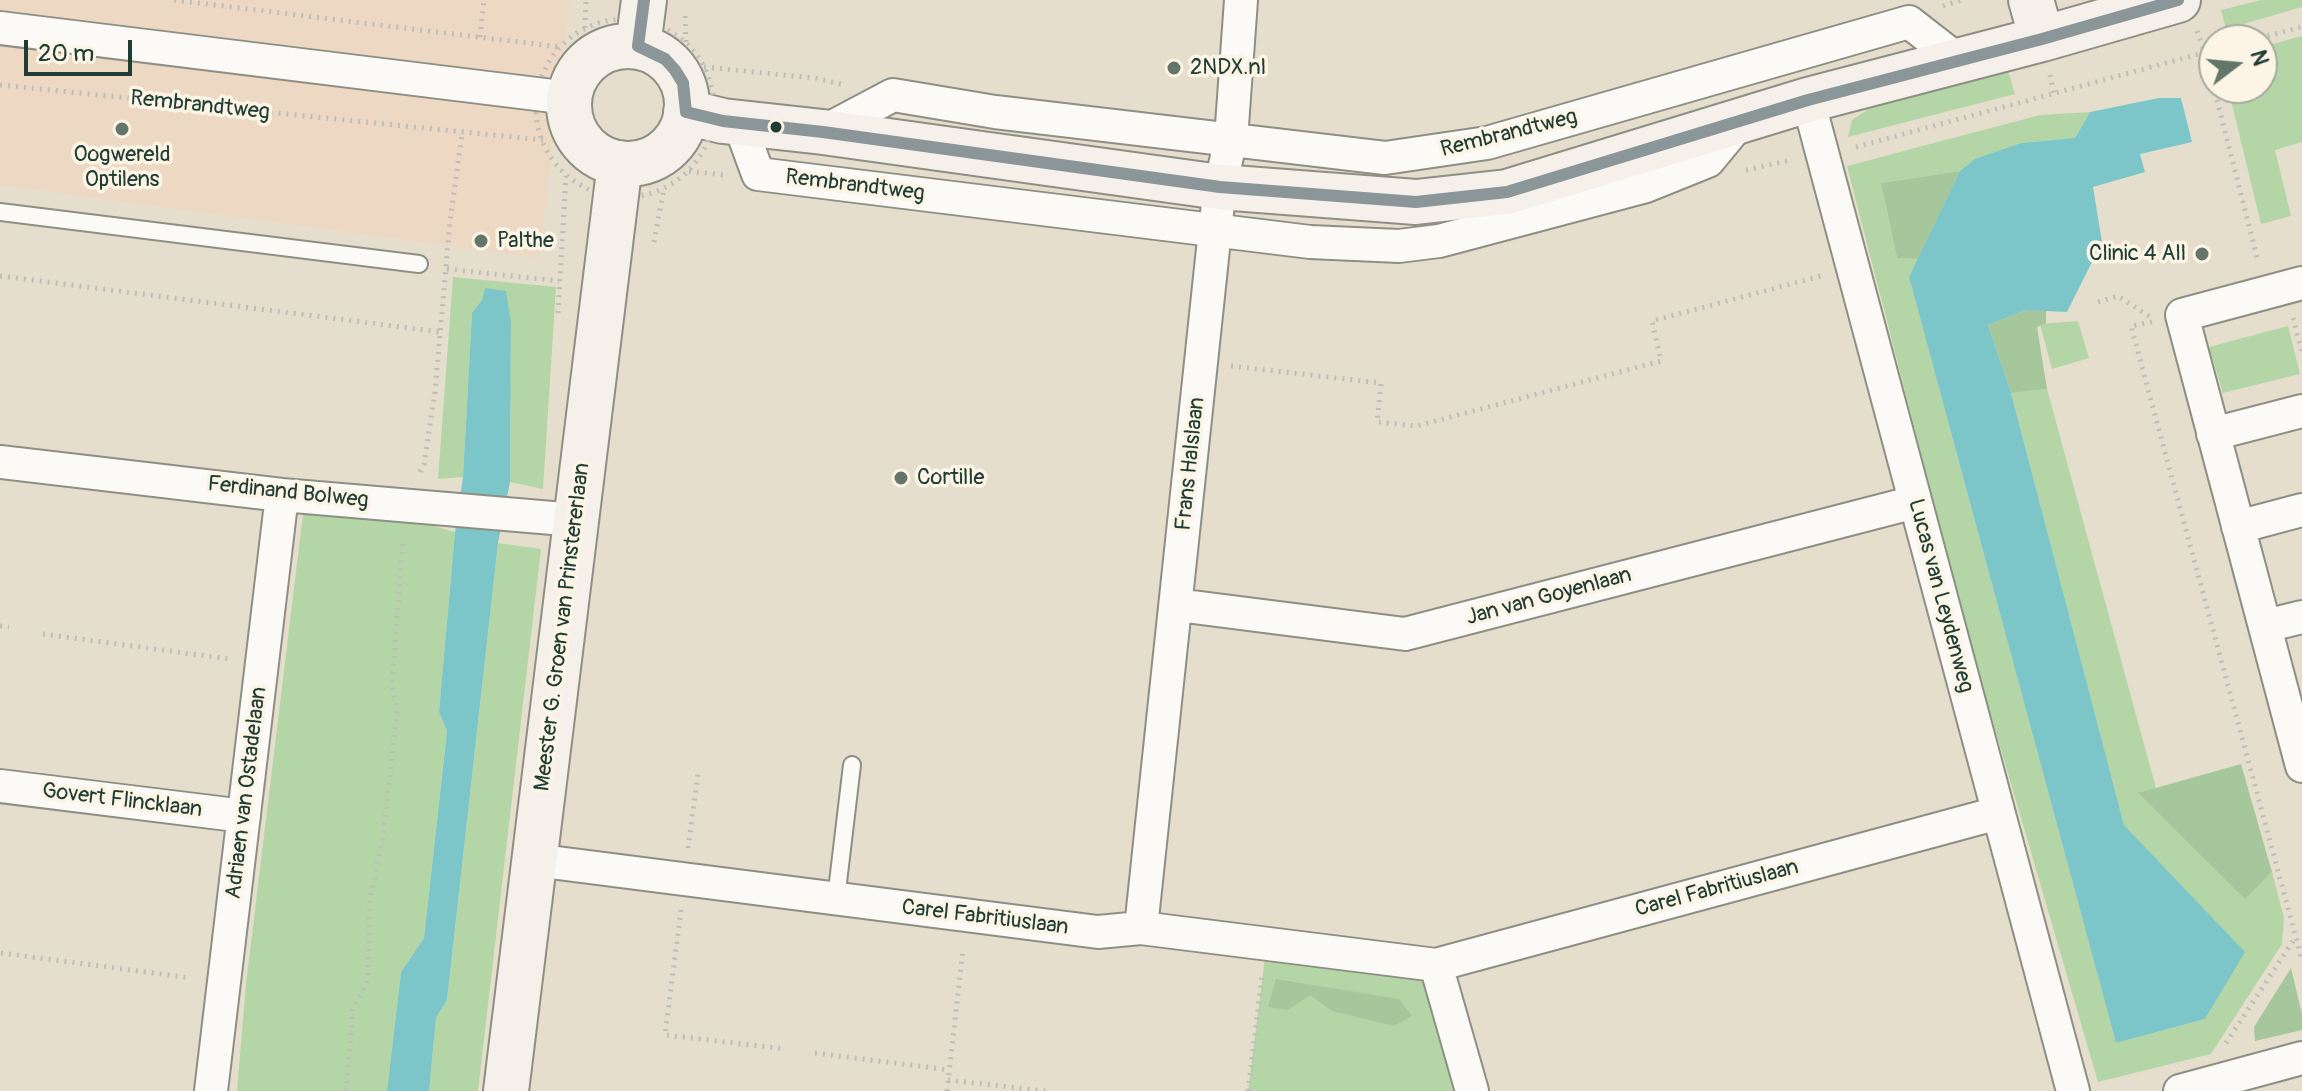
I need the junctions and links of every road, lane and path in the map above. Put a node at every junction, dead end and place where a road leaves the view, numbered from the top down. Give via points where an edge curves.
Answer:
1 (174, 0) edge
2 (484, 0) edge
3 (586, 0) edge
4 (1241, 0) edge
5 (2178, 0) edge
6 (685, 14) dead end
7 (2036, 20) edge
8 (642, 22) edge
9 (2302, 27) edge
10 (0, 28) edge
11 (585, 28) junction
12 (2278, 33) edge
13 (480, 37) junction
14 (686, 43) junction
15 (560, 47) junction
16 (2198, 55) edge
17 (1959, 61) junction
18 (704, 67) junction
19 (0, 85) edge
20 (893, 95) junction
21 (553, 96) junction
22 (1808, 100) junction
23 (2218, 104) edge
24 (713, 118) junction
25 (1741, 121) junction
26 (823, 132) junction
27 (462, 134) junction
28 (1231, 139) junction
29 (543, 140) junction
30 (1823, 155) junction
31 (618, 180) junction
32 (1220, 187) junction
33 (0, 212) edge
34 (1215, 230) junction
35 (419, 264) dead end
36 (1853, 268) junction
37 (447, 269) junction
38 (0, 276) edge
39 (559, 281) dead end
40 (2302, 283) edge
41 (2266, 293) junction
42 (2098, 302) dead end
43 (2137, 308) dead end
44 (2157, 321) dead end
45 (441, 332) junction
46 (1202, 362) junction
47 (2302, 411) edge
48 (2213, 434) junction
49 (0, 462) edge
50 (282, 495) junction
51 (1915, 502) junction
52 (406, 505) junction
53 (2302, 510) edge
54 (576, 520) junction
55 (2238, 527) junction
56 (1177, 605) junction
57 (2302, 617) edge
58 (0, 626) edge
59 (2265, 626) junction
60 (9, 627) dead end
61 (43, 634) dead end
62 (262, 663) junction
63 (2300, 753) edge
64 (852, 765) dead end
65 (698, 774) dead end
66 (0, 786) edge
67 (1998, 813) junction
68 (244, 816) junction
69 (534, 860) junction
70 (684, 879) junction
71 (836, 899) junction
72 (967, 916) junction
73 (1141, 928) junction
74 (2296, 937) junction
75 (1267, 942) junction
76 (1, 953) edge
77 (2302, 960) edge
78 (1436, 965) junction
79 (224, 982) junction
80 (786, 1049) dead end
81 (815, 1053) dead end
82 (2302, 1058) edge
83 (949, 1070) junction
84 (948, 1080) junction
85 (2189, 1089) edge
86 (211, 1091) edge
87 (346, 1091) edge
88 (506, 1091) edge
89 (947, 1091) edge
90 (1046, 1091) edge
91 (1248, 1091) edge
92 (1472, 1091) edge
93 (2073, 1091) edge

1 - 13 path
2 - 13 path
3 - 11 path
4 - 28 street, Frans Halslaan
5 - 7 street
6 - 14 path
7 - 17 street
8 - 11 path via 623,19
8 - 14 path via 659,25
8 - 21 street via 619,46 586,63
8 - 24 street
9 - 12 path
10 - 21 street
11 - 15 path
13 - 15 path
14 - 18 path
15 - 21 path via 547,65
16 - 30 path
17 - 22 street
17 - 28 street, Rembrandtweg via 1909,22 1459,148 1385,158
18 - 20 path via 814,78
18 - 24 path
19 - 27 path, Rembrandtweg
20 - 26 street
20 - 28 street, Rembrandtweg
21 - 29 path via 536,110
21 - 31 street via 578,136 604,158
22 - 25 street
22 - 30 street, Lucas van Leydenweg
23 - 41 path
24 - 26 street
24 - 31 street via 683,127 664,151 636,163
24 - 31 path via 700,155 677,180 641,196
24 - 34 street, Rembrandtweg via 758,174
25 - 32 street via 1507,192 1416,202
25 - 34 street, Rembrandtweg via 1708,161 1646,186 1439,241 1399,246 1310,242
26 - 32 street
27 - 29 path, Rembrandtweg
27 - 37 path
28 - 32 street, Frans Halslaan
29 - 31 path via 566,175 599,193
30 - 36 street, Lucas van Leydenweg
31 - 54 street, Meester G. Groen van Prinstererlaan
32 - 34 street, Frans Halslaan
33 - 35 lane
34 - 46 street, Frans Halslaan
36 - 46 path via 1652,321 1661,361 1417,426 1377,422 1381,383
36 - 51 street, Lucas van Leydenweg
37 - 39 path
37 - 45 path
38 - 45 path
40 - 41 street
41 - 48 street via 2182,315
42 - 43 path via 2118,296
44 - 74 path via 2131,326
45 - 52 path via 424,464
46 - 56 street, Frans Halslaan
47 - 48 street
48 - 55 street
49 - 50 street, Ferdinand Bolweg
50 - 52 street, Ferdinand Bolweg
50 - 62 street, Adriaen van Ostadelaan
51 - 56 street, Jan van Goyenlaan via 1405,634
51 - 67 street, Lucas van Leydenweg
52 - 54 street, Ferdinand Bolweg
52 - 87 path via 392,685 397,711 370,901 368,981 353,1008
53 - 55 street
54 - 69 street, Meester G. Groen van Prinstererlaan
55 - 59 street
56 - 73 street, Frans Halslaan
57 - 59 street
58 - 60 path
59 - 63 street
61 - 62 path
62 - 68 street, Adriaen van Ostadelaan
64 - 71 lane
65 - 70 path
66 - 68 street, Govert Flincklaan
67 - 78 street, Carel Fabritiuslaan
67 - 93 street, Lucas van Leydenweg
68 - 79 street, Adriaen van Ostadelaan
69 - 70 street, Carel Fabritiuslaan
69 - 88 street, Meester G. Groen van Prinstererlaan
70 - 71 street, Carel Fabritiuslaan
70 - 80 path via 665,1035
71 - 72 street, Carel Fabritiuslaan
72 - 73 street, Carel Fabritiuslaan via 1098,932
72 - 83 path
73 - 75 street, Carel Fabritiuslaan
74 - 77 path
74 - 85 path
75 - 78 street, Carel Fabritiuslaan
75 - 91 path
76 - 79 path
78 - 92 street
79 - 86 street, Adriaen van Ostadelaan
81 - 83 path
82 - 85 street
83 - 84 path
84 - 89 path
84 - 90 path

